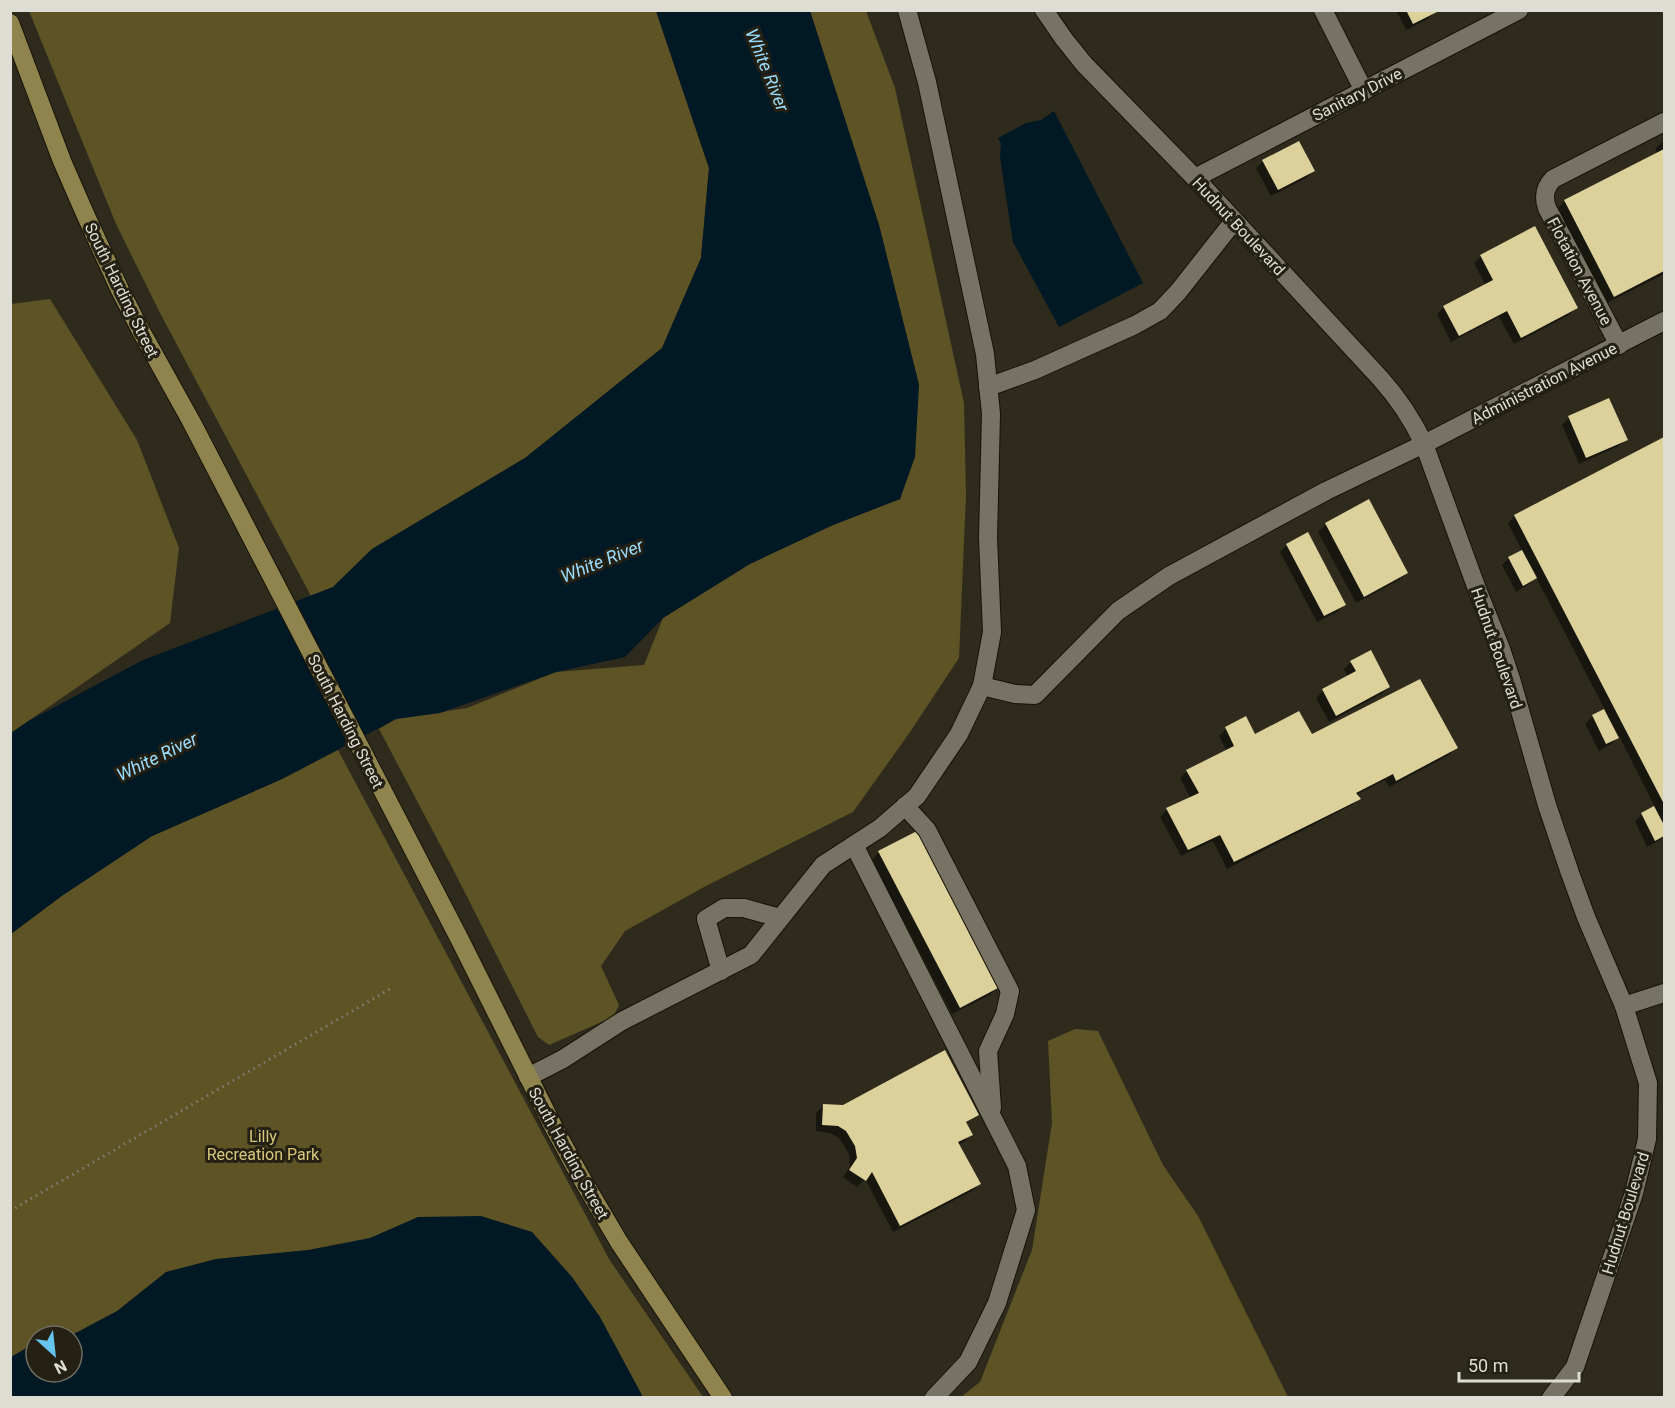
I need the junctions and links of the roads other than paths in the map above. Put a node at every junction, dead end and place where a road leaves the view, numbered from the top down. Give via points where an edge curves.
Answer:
1 (907, 10) edge
2 (1044, 10) edge
3 (1323, 10) edge
4 (1519, 10) edge
5 (10, 23) edge
6 (1364, 91) junction
7 (1665, 122) edge
8 (1195, 178) junction
9 (1234, 221) junction
10 (1665, 321) edge
11 (1619, 345) junction
12 (988, 387) junction
13 (1424, 444) junction
14 (982, 686) junction
15 (905, 806) junction
16 (854, 845) junction
17 (780, 918) junction
18 (722, 971) junction
19 (1665, 993) edge
20 (1624, 1006) junction
21 (528, 1077) junction
22 (993, 1118) junction
23 (723, 1398) edge
24 (934, 1398) edge
25 (1551, 1398) edge

1 - 12 street via 929,93 985,354
2 - 8 street, Hudnut Boulevard via 1084,64
3 - 6 street
4 - 6 street, Sanitary Drive
5 - 21 main road, South Harding Street via 89,224 141,331
6 - 8 street, Sanitary Drive
7 - 11 street, Flotation Avenue via 1553,178 1545,192 1547,207
8 - 9 street, Hudnut Boulevard
9 - 12 street via 1160,311 1035,370
9 - 13 street, Hudnut Boulevard via 1388,386
10 - 11 street, Administration Avenue
11 - 13 street, Administration Avenue
12 - 14 street via 992,632
13 - 14 street, Administration Avenue via 1326,491 1169,576 1118,610 1035,695
13 - 20 street, Hudnut Boulevard via 1511,679 1570,873
14 - 15 street via 959,734 917,796
15 - 16 street
15 - 22 street via 927,830 1010,991 1005,1014 988,1051
16 - 17 street via 823,865
16 - 22 street
17 - 18 street via 751,956
17 - 18 street via 744,908 724,908 706,919
18 - 21 street via 622,1021
19 - 20 street
20 - 25 street, Hudnut Boulevard via 1648,1083 1647,1139 1634,1193 1575,1367
21 - 23 main road, South Harding Street via 568,1156 619,1242
22 - 24 street via 1017,1166 1026,1210 997,1303 968,1362

